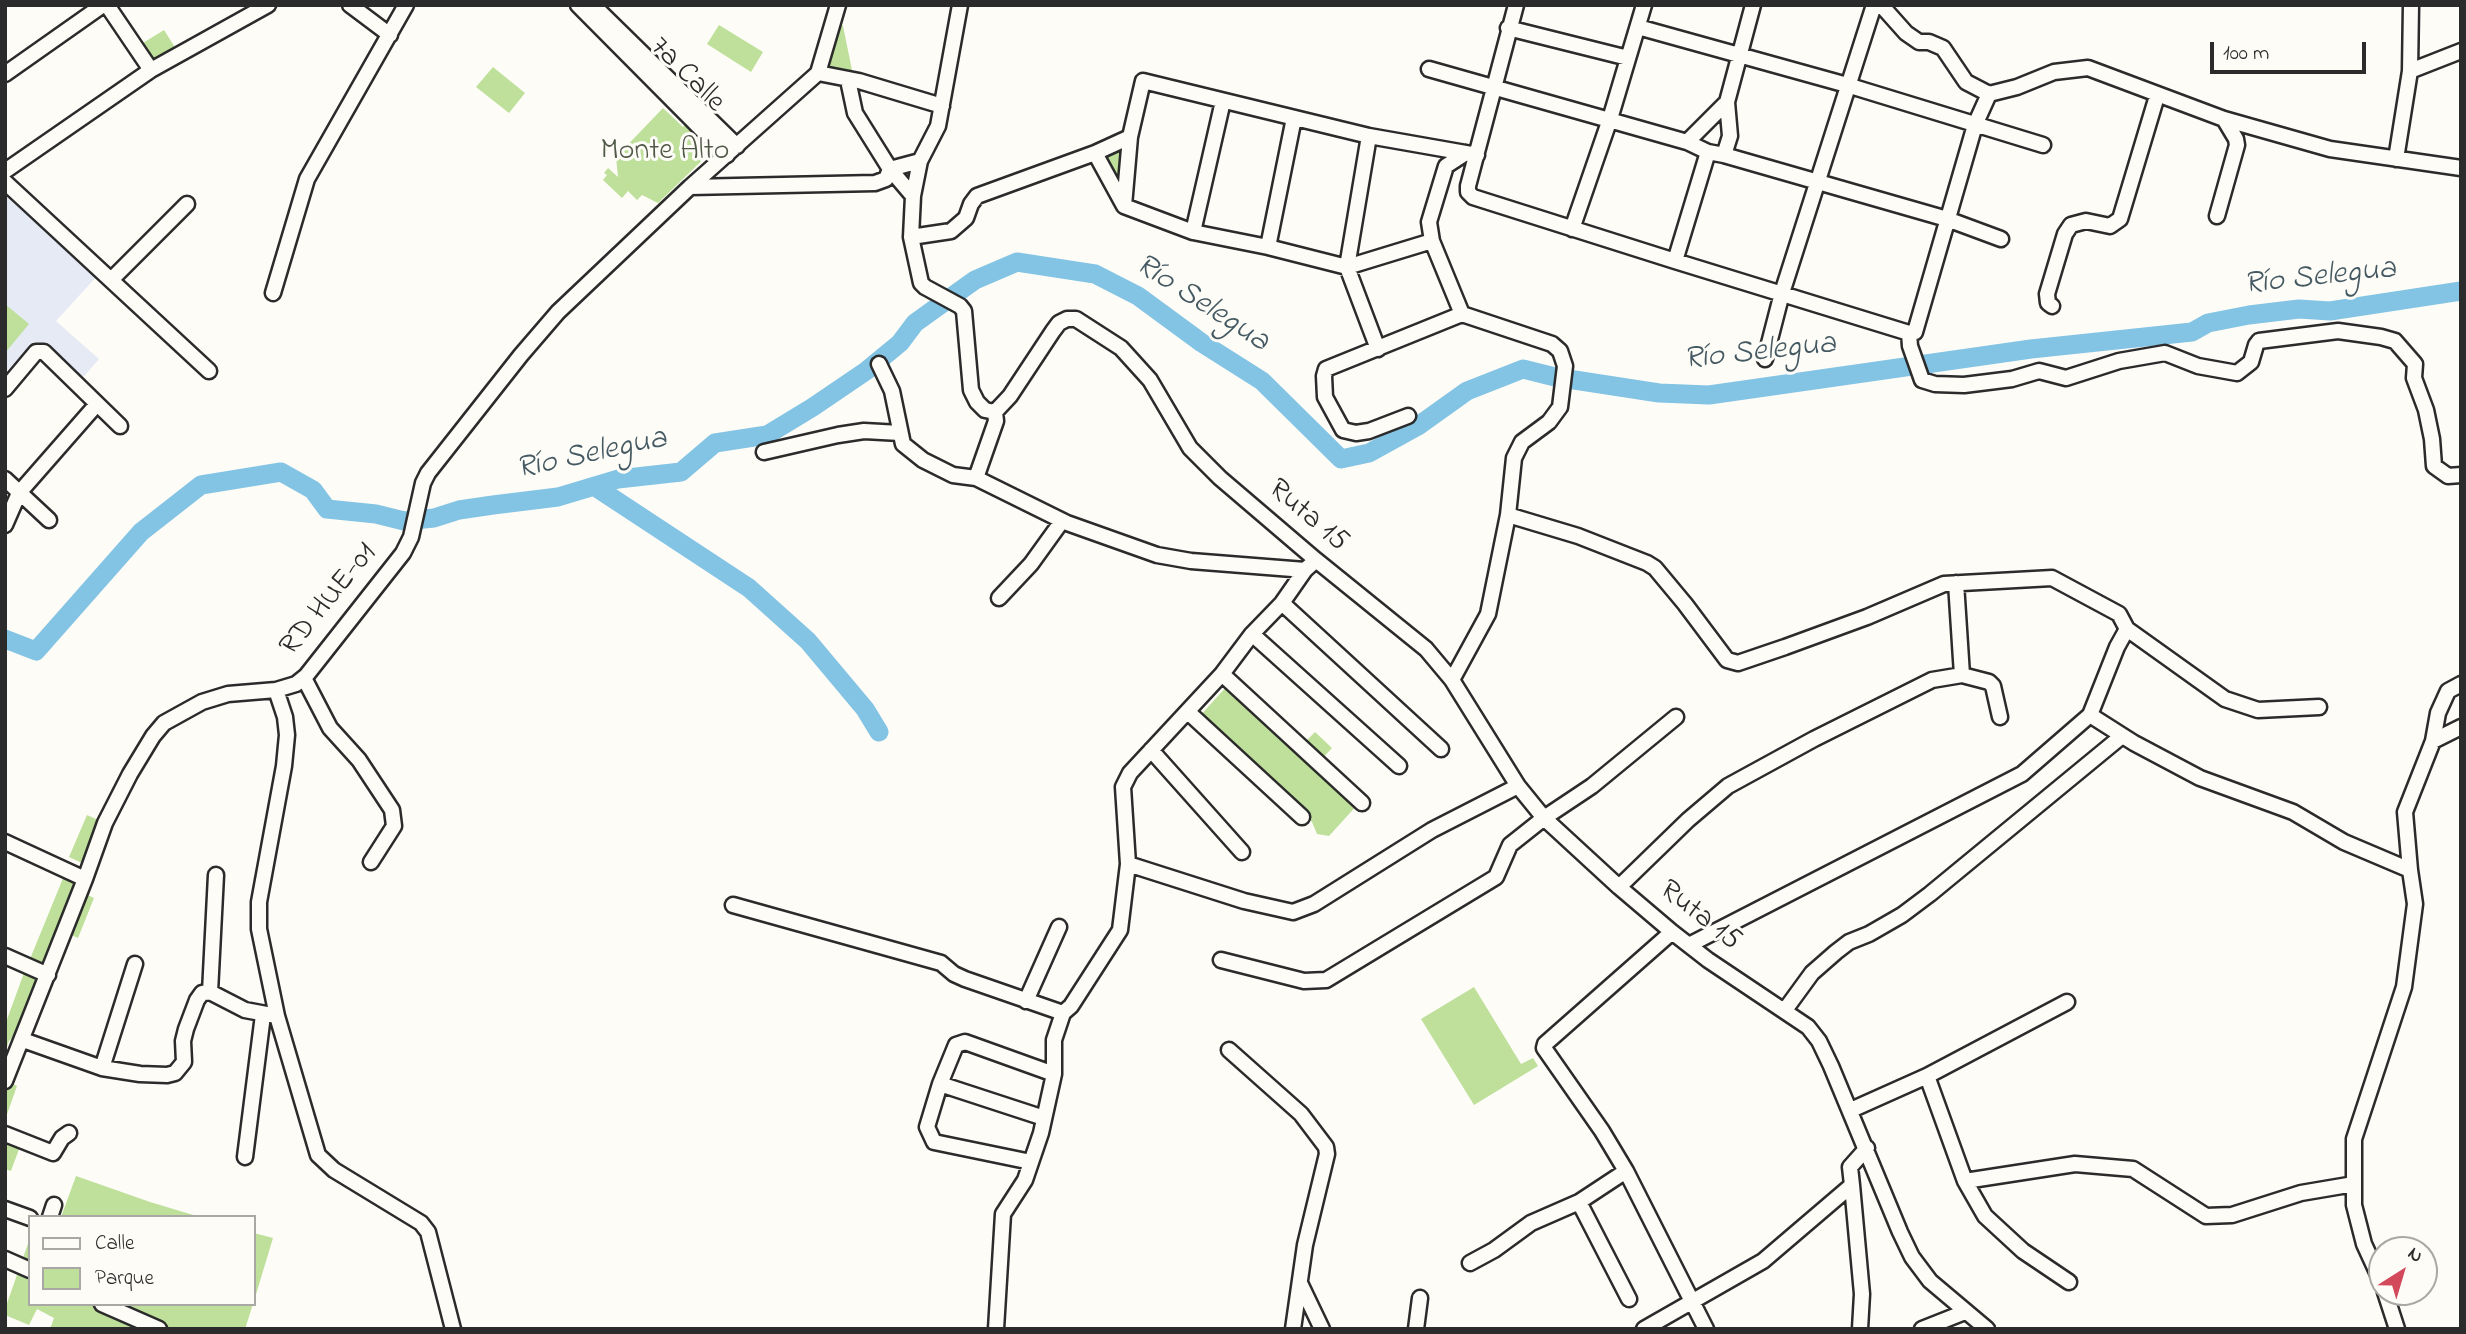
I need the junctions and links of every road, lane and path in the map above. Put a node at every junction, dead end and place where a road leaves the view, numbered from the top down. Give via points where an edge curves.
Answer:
1 (105, 5) edge
2 (268, 5) edge
3 (350, 5) edge
4 (406, 5) edge
5 (578, 5) edge
6 (593, 5) edge
7 (838, 5) edge
8 (960, 5) edge
9 (1516, 5) edge
10 (1644, 5) edge
11 (1753, 5) edge
12 (1874, 5) edge
13 (1881, 5) edge
14 (2411, 5) edge
15 (1638, 27) junction
16 (1508, 28) junction
17 (390, 35) junction
18 (2461, 51) edge
19 (1739, 55) junction
20 (1628, 58) junction
21 (1429, 69) dead end
22 (151, 70) junction
23 (2410, 71) junction
24 (818, 73) junction
25 (5, 74) edge
26 (848, 80) junction
27 (1847, 85) junction
28 (1495, 87) junction
29 (1989, 94) junction
30 (2157, 96) junction
31 (1223, 100) junction
32 (1727, 102) junction
33 (942, 106) junction
34 (1294, 118) junction
35 (1610, 119) junction
36 (2224, 119) junction
37 (1975, 125) junction
38 (1369, 136) junction
39 (1130, 137) junction
40 (1687, 142) junction
41 (2043, 145) dead end
42 (732, 150) junction
43 (1708, 152) junction
44 (1095, 153) junction
45 (1472, 154) junction
46 (1724, 155) junction
47 (2396, 159) junction
48 (920, 161) junction
49 (2461, 168) edge
50 (890, 170) junction
51 (5, 171) edge
52 (5, 182) edge
53 (1817, 182) junction
54 (690, 187) junction
55 (913, 196) junction
56 (187, 204) dead end
57 (1124, 206) junction
58 (2217, 216) dead end
59 (1947, 219) junction
60 (1572, 229) junction
61 (1193, 232) junction
62 (911, 237) junction
63 (2001, 239) dead end
64 (1432, 241) junction
65 (1268, 247) junction
66 (1675, 261) junction
67 (1347, 267) junction
68 (112, 279) junction
69 (273, 293) dead end
70 (1782, 293) junction
71 (2052, 306) dead end
72 (1462, 314) junction
73 (1910, 339) junction
74 (1377, 349) junction
75 (1765, 359) dead end
76 (879, 364) dead end
77 (209, 370) dead end
78 (5, 389) edge
79 (97, 404) junction
80 (995, 412) junction
81 (1408, 416) dead end
82 (120, 426) dead end
83 (900, 433) junction
84 (764, 452) dead end
85 (2461, 475) edge
86 (976, 478) junction
87 (5, 479) edge
88 (19, 493) junction
89 (1508, 515) junction
90 (49, 520) dead end
91 (1062, 521) junction
92 (5, 525) edge
93 (1311, 565) junction
94 (1956, 583) junction
95 (999, 598) dead end
96 (1282, 603) junction
97 (2127, 629) junction
98 (1252, 635) junction
99 (1222, 674) junction
100 (1962, 675) junction
101 (304, 677) junction
102 (1452, 680) junction
103 (2461, 684) edge
104 (276, 690) junction
105 (2319, 707) dead end
106 (1188, 712) junction
107 (2090, 715) junction
108 (1676, 716) dead end
109 (2000, 717) dead end
110 (2461, 727) edge
111 (2122, 736) junction
112 (2433, 741) junction
113 (1441, 749) dead end
114 (1151, 750) junction
115 (1399, 766) dead end
116 (1518, 786) junction
117 (1362, 803) dead end
118 (1301, 817) dead end
119 (1544, 818) junction
120 (5, 842) edge
121 (1242, 852) dead end
122 (371, 862) dead end
123 (1128, 864) junction
124 (2410, 870) junction
125 (216, 874) dead end
126 (85, 879) junction
127 (1619, 887) junction
128 (733, 905) dead end
129 (1059, 927) dead end
130 (1672, 932) junction
131 (1689, 945) junction
132 (5, 956) edge
133 (1221, 960) dead end
134 (135, 964) dead end
135 (48, 975) junction
136 (210, 992) junction
137 (1026, 1001) junction
138 (2067, 1002) dead end
139 (1785, 1010) junction
140 (1063, 1013) junction
141 (270, 1016) junction
142 (23, 1040) junction
143 (1229, 1050) dead end
144 (102, 1068) junction
145 (1054, 1074) junction
146 (1927, 1076) junction
147 (5, 1081) edge
148 (940, 1084) junction
149 (1851, 1110) junction
150 (1044, 1118) junction
151 (69, 1133) dead end
152 (5, 1134) edge
153 (1867, 1148) junction
154 (245, 1157) dead end
155 (1031, 1162) junction
156 (1626, 1171) junction
157 (1965, 1181) junction
158 (2354, 1184) junction
159 (1852, 1185) junction
160 (1579, 1202) junction
161 (5, 1209) edge
162 (28, 1217) edge
163 (2368, 1253) edge
164 (5, 1259) edge
165 (1470, 1263) dead end
166 (28, 1269) edge
167 (1300, 1282) junction
168 (2069, 1282) dead end
169 (1420, 1298) dead end
170 (1629, 1299) dead end
171 (1693, 1300) junction
172 (107, 1306) edge
173 (2390, 1306) edge
174 (1965, 1312) junction
175 (159, 1329) edge
176 (453, 1329) edge
177 (996, 1329) edge
178 (1293, 1329) edge
179 (1322, 1329) edge
180 (1416, 1329) edge
181 (1644, 1329) edge
182 (1706, 1329) edge
183 (1860, 1329) edge
184 (1922, 1329) edge
185 (1987, 1329) edge
186 (2397, 1329) edge

1 - 22 street
1 - 25 street
2 - 22 street
3 - 17 street
4 - 17 street
5 - 42 street, 7a Calle
6 - 42 street, 7a Calle
7 - 24 street
8 - 33 street
9 - 16 street
10 - 15 street
11 - 19 street
12 - 27 street
13 - 29 street via 1906,33 1943,48 1966,82
14 - 23 street
15 - 19 street
15 - 20 street
16 - 20 street
16 - 28 street
17 - 69 street via 307,179
18 - 23 street
19 - 27 street
19 - 32 street
20 - 35 street
21 - 28 street
22 - 51 street
23 - 47 street
24 - 26 street
24 - 42 street
26 - 33 street
26 - 50 street via 855,113
27 - 37 street
27 - 53 street
28 - 35 street
28 - 45 street
29 - 30 street via 2054,72 2088,68
29 - 37 street
30 - 36 street
30 - 71 street via 2120,219 2109,226 2087,221 2071,225 2064,234 2047,294
31 - 34 street
31 - 39 street via 1143,81
31 - 61 street
32 - 40 street
32 - 46 street via 1730,136
33 - 48 street
34 - 38 street
34 - 65 street
35 - 40 street
35 - 60 street
36 - 47 street via 2330,149
36 - 58 street via 2237,145
37 - 41 street
37 - 59 street
38 - 45 street
38 - 67 street
39 - 44 street
39 - 57 street
40 - 43 street
42 - 54 street, RD HUE-01
43 - 46 street
43 - 66 street
44 - 57 street
44 - 62 street via 978,196 966,218 951,231
45 - 60 street via 1468,192 1473,197
45 - 64 street via 1446,166 1429,222
46 - 53 street
47 - 49 street
48 - 50 street
48 - 55 street
50 - 54 street via 886,179 874,183
50 - 55 street
52 - 68 street
53 - 59 street
53 - 70 street
54 - 101 street, RD HUE-01 via 558,312 463,425 423,483 403,553
55 - 62 street
56 - 68 street
57 - 61 street
59 - 63 street
59 - 73 street
60 - 66 street
61 - 65 street
62 - 80 street via 921,283 964,312 971,390 985,410
64 - 67 street
64 - 72 street
65 - 67 street
66 - 70 street
67 - 74 street
68 - 77 street
70 - 73 street
70 - 75 street
72 - 74 street
72 - 89 street via 1552,344 1565,366 1560,407 1549,422 1522,442 1514,458
73 - 85 street via 1922,380 1964,385 2039,371 2066,378 2119,361 2165,353 2198,366 2237,373 2251,362 2259,341 2338,331 2381,337 2395,341 2415,364 2414,378 2426,410 2434,466 2448,476
74 - 81 street via 1326,369 1325,397 1343,430 1356,433
76 - 83 street via 892,391
78 - 79 street via 40,351
79 - 82 street
79 - 88 street
80 - 86 street
80 - 93 street, Ruta 15 via 1059,323 1076,319 1121,348 1150,380 1190,447
83 - 84 street via 864,431
83 - 86 street via 904,444 923,460 953,475
86 - 91 street
87 - 88 street
88 - 90 street
88 - 92 street
89 - 94 street via 1578,536 1655,568 1727,660 1738,663
89 - 102 street via 1488,614
91 - 93 street via 1168,557
91 - 95 street
93 - 96 street
93 - 102 street, Ruta 15 via 1426,649
94 - 97 street via 2052,578 2119,614
94 - 100 street
96 - 98 street
96 - 113 street
97 - 105 street via 2225,699 2258,710
97 - 107 street
98 - 99 street
98 - 115 street
99 - 106 street
99 - 117 street
100 - 109 street via 1993,686
100 - 127 street via 1932,680 1728,786
101 - 104 street, RD HUE-01
101 - 122 street via 330,728 359,760 391,810 394,826
102 - 116 street, Ruta 15
103 - 112 street via 2448,691
104 - 126 street, RD HUE-01 via 228,694 164,723 105,822
104 - 141 street via 287,735 259,902
106 - 114 street
106 - 118 street
107 - 111 street
107 - 131 street via 2022,774
108 - 119 street via 1592,786
110 - 112 street
111 - 124 street via 2200,778 2293,812 2344,842
111 - 139 street via 1921,901 1836,952 1812,973
112 - 124 street via 2405,812
114 - 121 street
114 - 123 street via 1123,788
116 - 119 street, Ruta 15
116 - 123 street via 1432,830 1314,904 1293,912
119 - 127 street, Ruta 15
119 - 133 street via 1510,845 1496,877 1326,980 1304,981
120 - 126 street
123 - 140 street via 1120,930
124 - 158 street via 2415,904 2404,987 2354,1139
125 - 136 street
126 - 135 street, RD HUE-01
127 - 130 street, Ruta 15
128 - 137 street via 942,963 965,979
129 - 137 street
130 - 131 street, Ruta 15
130 - 156 street via 1544,1048
131 - 139 street, Ruta 15
132 - 135 street
134 - 144 street
135 - 142 street, RD HUE-01
136 - 141 street via 245,1010
136 - 144 street via 197,1000 183,1041 184,1062 175,1073
137 - 140 street
138 - 146 street
139 - 149 street, Ruta 15 via 1819,1041
140 - 145 street via 1054,1040
141 - 154 street
141 - 176 street via 318,1155 428,1231
142 - 144 street
142 - 147 street, RD HUE-01
143 - 167 street via 1301,1114 1326,1147
145 - 148 street via 965,1042 956,1045
145 - 150 street
146 - 149 street
146 - 157 street
148 - 150 street
148 - 155 street via 927,1127 934,1142
149 - 153 street, Ruta 15
150 - 155 street
151 - 152 street via 53,1153
153 - 159 street via 1850,1167
153 - 174 street, Ruta 15 via 1912,1257 1930,1281
155 - 177 street via 1003,1214
156 - 160 street
156 - 171 street
157 - 158 street via 2075,1164 2133,1169 2206,1216 2232,1215 2301,1193
157 - 168 street via 1985,1216 2023,1251
158 - 163 street via 2354,1205
159 - 171 street via 1763,1261
159 - 183 street via 1862,1294
160 - 165 street via 1531,1223
160 - 170 street
161 - 162 street
164 - 166 street
167 - 178 street
167 - 179 street
169 - 180 street
171 - 181 street
171 - 182 street
172 - 175 street
173 - 186 street
174 - 184 street
174 - 185 street, Ruta 15

